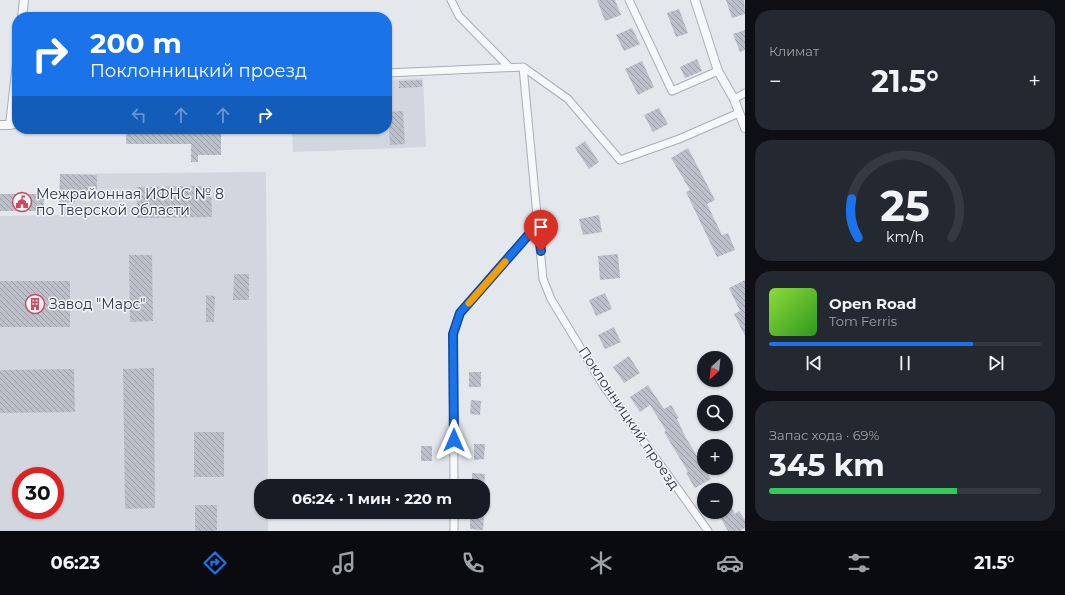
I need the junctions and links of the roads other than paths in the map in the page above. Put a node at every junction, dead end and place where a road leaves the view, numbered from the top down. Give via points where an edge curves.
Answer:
1 (24, 0) edge
2 (451, 0) edge
3 (629, 0) edge
4 (695, 0) edge
5 (23, 12) edge
6 (508, 66) junction
7 (524, 66) junction
8 (718, 71) junction
9 (392, 73) edge
10 (745, 93) edge
11 (734, 99) junction
12 (739, 113) junction
13 (0, 125) edge
14 (12, 125) edge
15 (745, 128) edge
16 (538, 224) junction
17 (454, 479) edge
18 (454, 519) edge
19 (454, 531) edge
20 (708, 531) edge

1 - 5 street
2 - 6 street via 458,16
3 - 8 street via 672,91
4 - 8 street
6 - 7 street
6 - 9 street
7 - 12 street via 568,98 620,160 679,139
7 - 16 street, Поклонницкий проезд
8 - 11 street
10 - 11 street
11 - 12 street
12 - 15 street
13 - 14 street
16 - 17 street via 460,313 453,334
16 - 20 street, Поклонницкий проезд via 543,279 551,299 603,385
18 - 19 street

